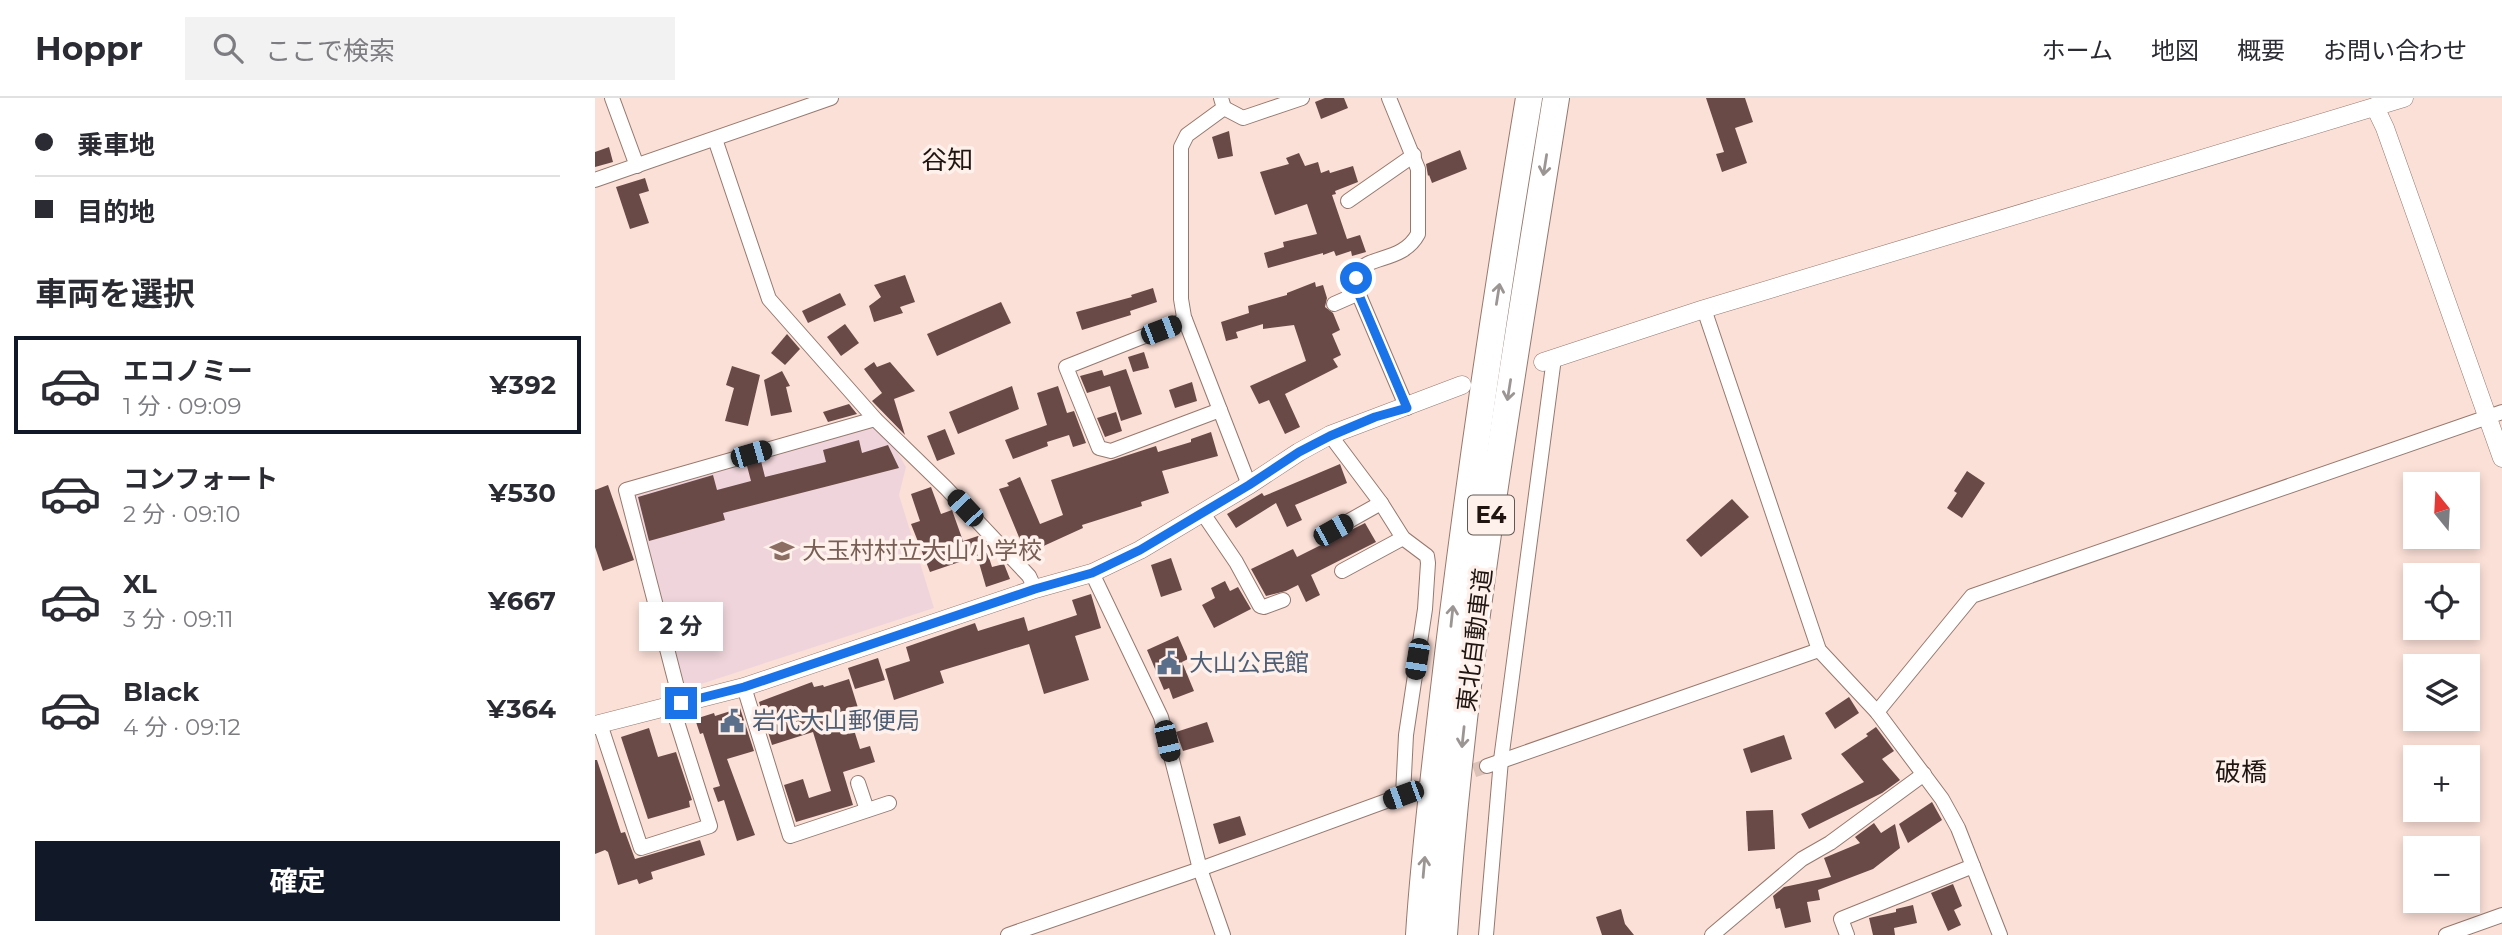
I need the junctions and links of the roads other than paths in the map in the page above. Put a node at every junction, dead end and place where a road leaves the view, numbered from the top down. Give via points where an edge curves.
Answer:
1 (612, 98) edge
2 (831, 98) edge
3 (1302, 98) edge
4 (1389, 98) edge
5 (1529, 98) edge
6 (1556, 98) edge
7 (2404, 98) edge
8 (2374, 102) edge
9 (1223, 103) edge
10 (715, 139) junction
11 (1414, 155) junction
12 (637, 166) junction
13 (595, 180) edge
14 (1348, 201) dead end
15 (1359, 293) junction
16 (1334, 304) dead end
17 (1704, 309) junction
18 (1185, 320) junction
19 (1548, 360) joint
20 (1462, 385) dead end
21 (1407, 408) junction
22 (1220, 410) junction
23 (2495, 414) edge
24 (875, 419) junction
25 (1330, 436) junction
26 (2502, 458) edge
27 (1249, 485) junction
28 (1381, 503) junction
29 (1202, 512) junction
30 (1333, 530) dead end
31 (1403, 538) junction
32 (1342, 571) dead end
33 (1092, 573) junction
34 (1035, 589) junction
35 (1283, 600) dead end
36 (1819, 650) junction
37 (744, 687) junction
38 (676, 704) junction
39 (1877, 712) junction
40 (597, 724) edge
41 (1501, 760) junction
42 (1487, 766) tunnel mouth
43 (1924, 774) junction
44 (858, 783) dead end
45 (1419, 789) dead end
46 (1403, 795) junction
47 (889, 803) dead end
48 (867, 810) junction
49 (1973, 866) junction
50 (1200, 869) junction
51 (2502, 915) edge
52 (1008, 935) edge
53 (1223, 935) edge
54 (1419, 935) edge
55 (1444, 935) edge
56 (1486, 935) edge
57 (1712, 935) edge
58 (1847, 935) edge
59 (2000, 935) edge
60 (2446, 935) edge

1 - 12 street
2 - 10 street
3 - 9 street via 1243,118
4 - 11 street
54 -> 5 highway, 東北自動車道 / E4 via 1455,580
6 -> 55 highway, 東北自動車道 / E4 via 1482,583
7 - 8 street
8 - 17 street
8 - 23 street
9 - 18 street via 1187,135 1181,147 1181,299
10 - 12 street
10 - 24 street via 769,299
11 - 14 street
11 - 15 street via 1418,234 1403,250 1362,268 1356,278
12 - 13 street
15 - 16 street
15 - 21 street
17 - 19 street
17 - 36 street
18 - 22 street
18 - 22 street via 1066,367 1099,448 1111,451
19 - 41 street
20 - 21 street
21 - 25 street
22 - 27 street
23 - 26 street
23 - 39 street via 1972,596
24 - 34 street via 984,527 1029,576
24 - 38 street via 626,490
25 - 27 street
25 - 28 street
27 - 29 street
28 - 30 street
28 - 31 street
29 - 33 street
29 - 35 street via 1260,606
31 - 32 street
31 - 46 street via 1427,556 1428,563
33 - 34 street
33 - 50 street via 1161,717
34 - 37 street
36 - 39 street
36 - 41 street
37 - 38 street
37 - 48 street via 790,836
38 - 40 street
38 - 40 street via 710,826 641,848
39 - 43 street
41 - 42 street
41 - 56 street
43 - 49 street via 1958,828
43 - 57 street via 1802,859
44 - 48 street
45 - 46 street
46 - 50 street
47 - 48 street
49 - 58 street via 1841,919
49 - 59 street
50 - 52 street
50 - 53 street
51 - 60 street

